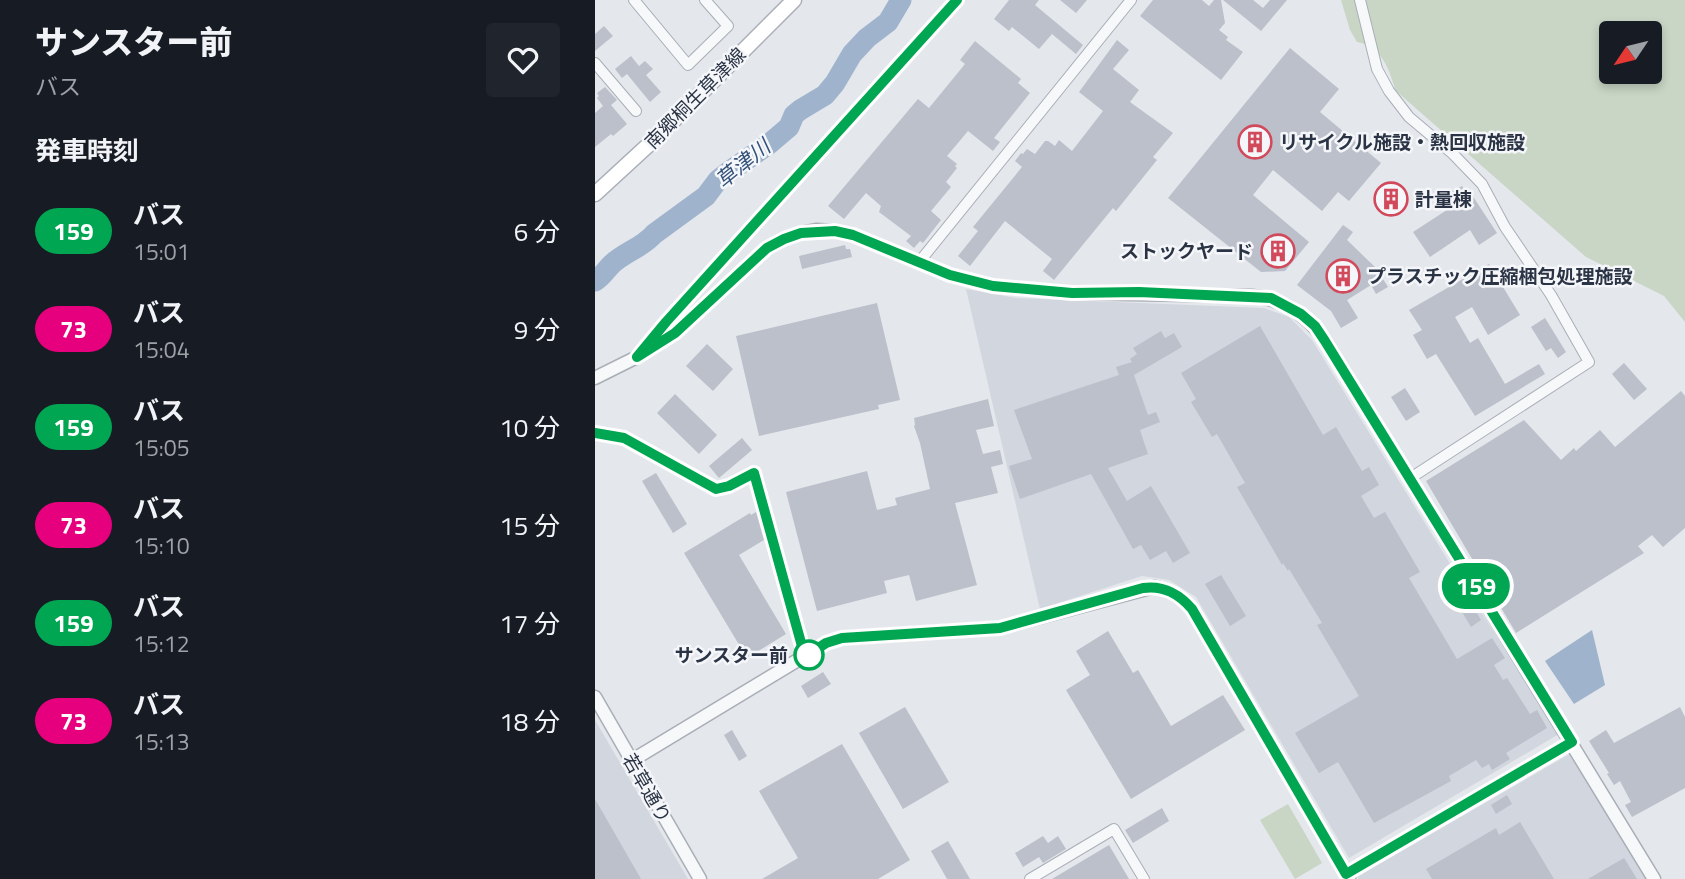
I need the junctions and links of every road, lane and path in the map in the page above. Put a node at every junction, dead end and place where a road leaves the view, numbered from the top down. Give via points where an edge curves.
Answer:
1 (634, 0) edge
2 (705, 0) edge
3 (794, 0) edge
4 (957, 0) edge
5 (1131, 0) edge
6 (1360, 0) edge
7 (595, 63) edge
8 (604, 74) junction
9 (595, 82) edge
10 (636, 111) dead end
11 (595, 194) edge
12 (919, 261) junction
13 (637, 357) junction
14 (595, 378) edge
15 (595, 433) edge
16 (1409, 479) junction
17 (805, 657) junction
18 (595, 697) edge
19 (1572, 742) junction
20 (631, 761) junction
21 (1348, 877) edge
22 (700, 879) edge
23 (1030, 879) edge
24 (1144, 879) edge
25 (1654, 879) edge

1 - 2 street via 688,65 727,26
3 - 11 main road, 南郷桐生草津線
4 - 13 street
5 - 12 street
6 - 16 street via 1377,69 1389,91 1409,117 1482,184 1589,362
7 - 8 street
8 - 9 street
8 - 10 street
12 - 13 street via 835,231 816,230 784,239 767,248 675,333
12 - 16 street via 950,275 1031,291 1216,294 1277,301 1315,326
13 - 14 street
15 - 17 street via 624,438 716,489 754,473
16 - 19 street
17 - 20 street
17 - 21 street via 842,638 1000,628 1143,588 1166,589 1192,609
18 - 20 street, 若草通り
19 - 21 street
19 - 25 street
20 - 22 street, 若草通り
23 - 24 street via 1114,829

